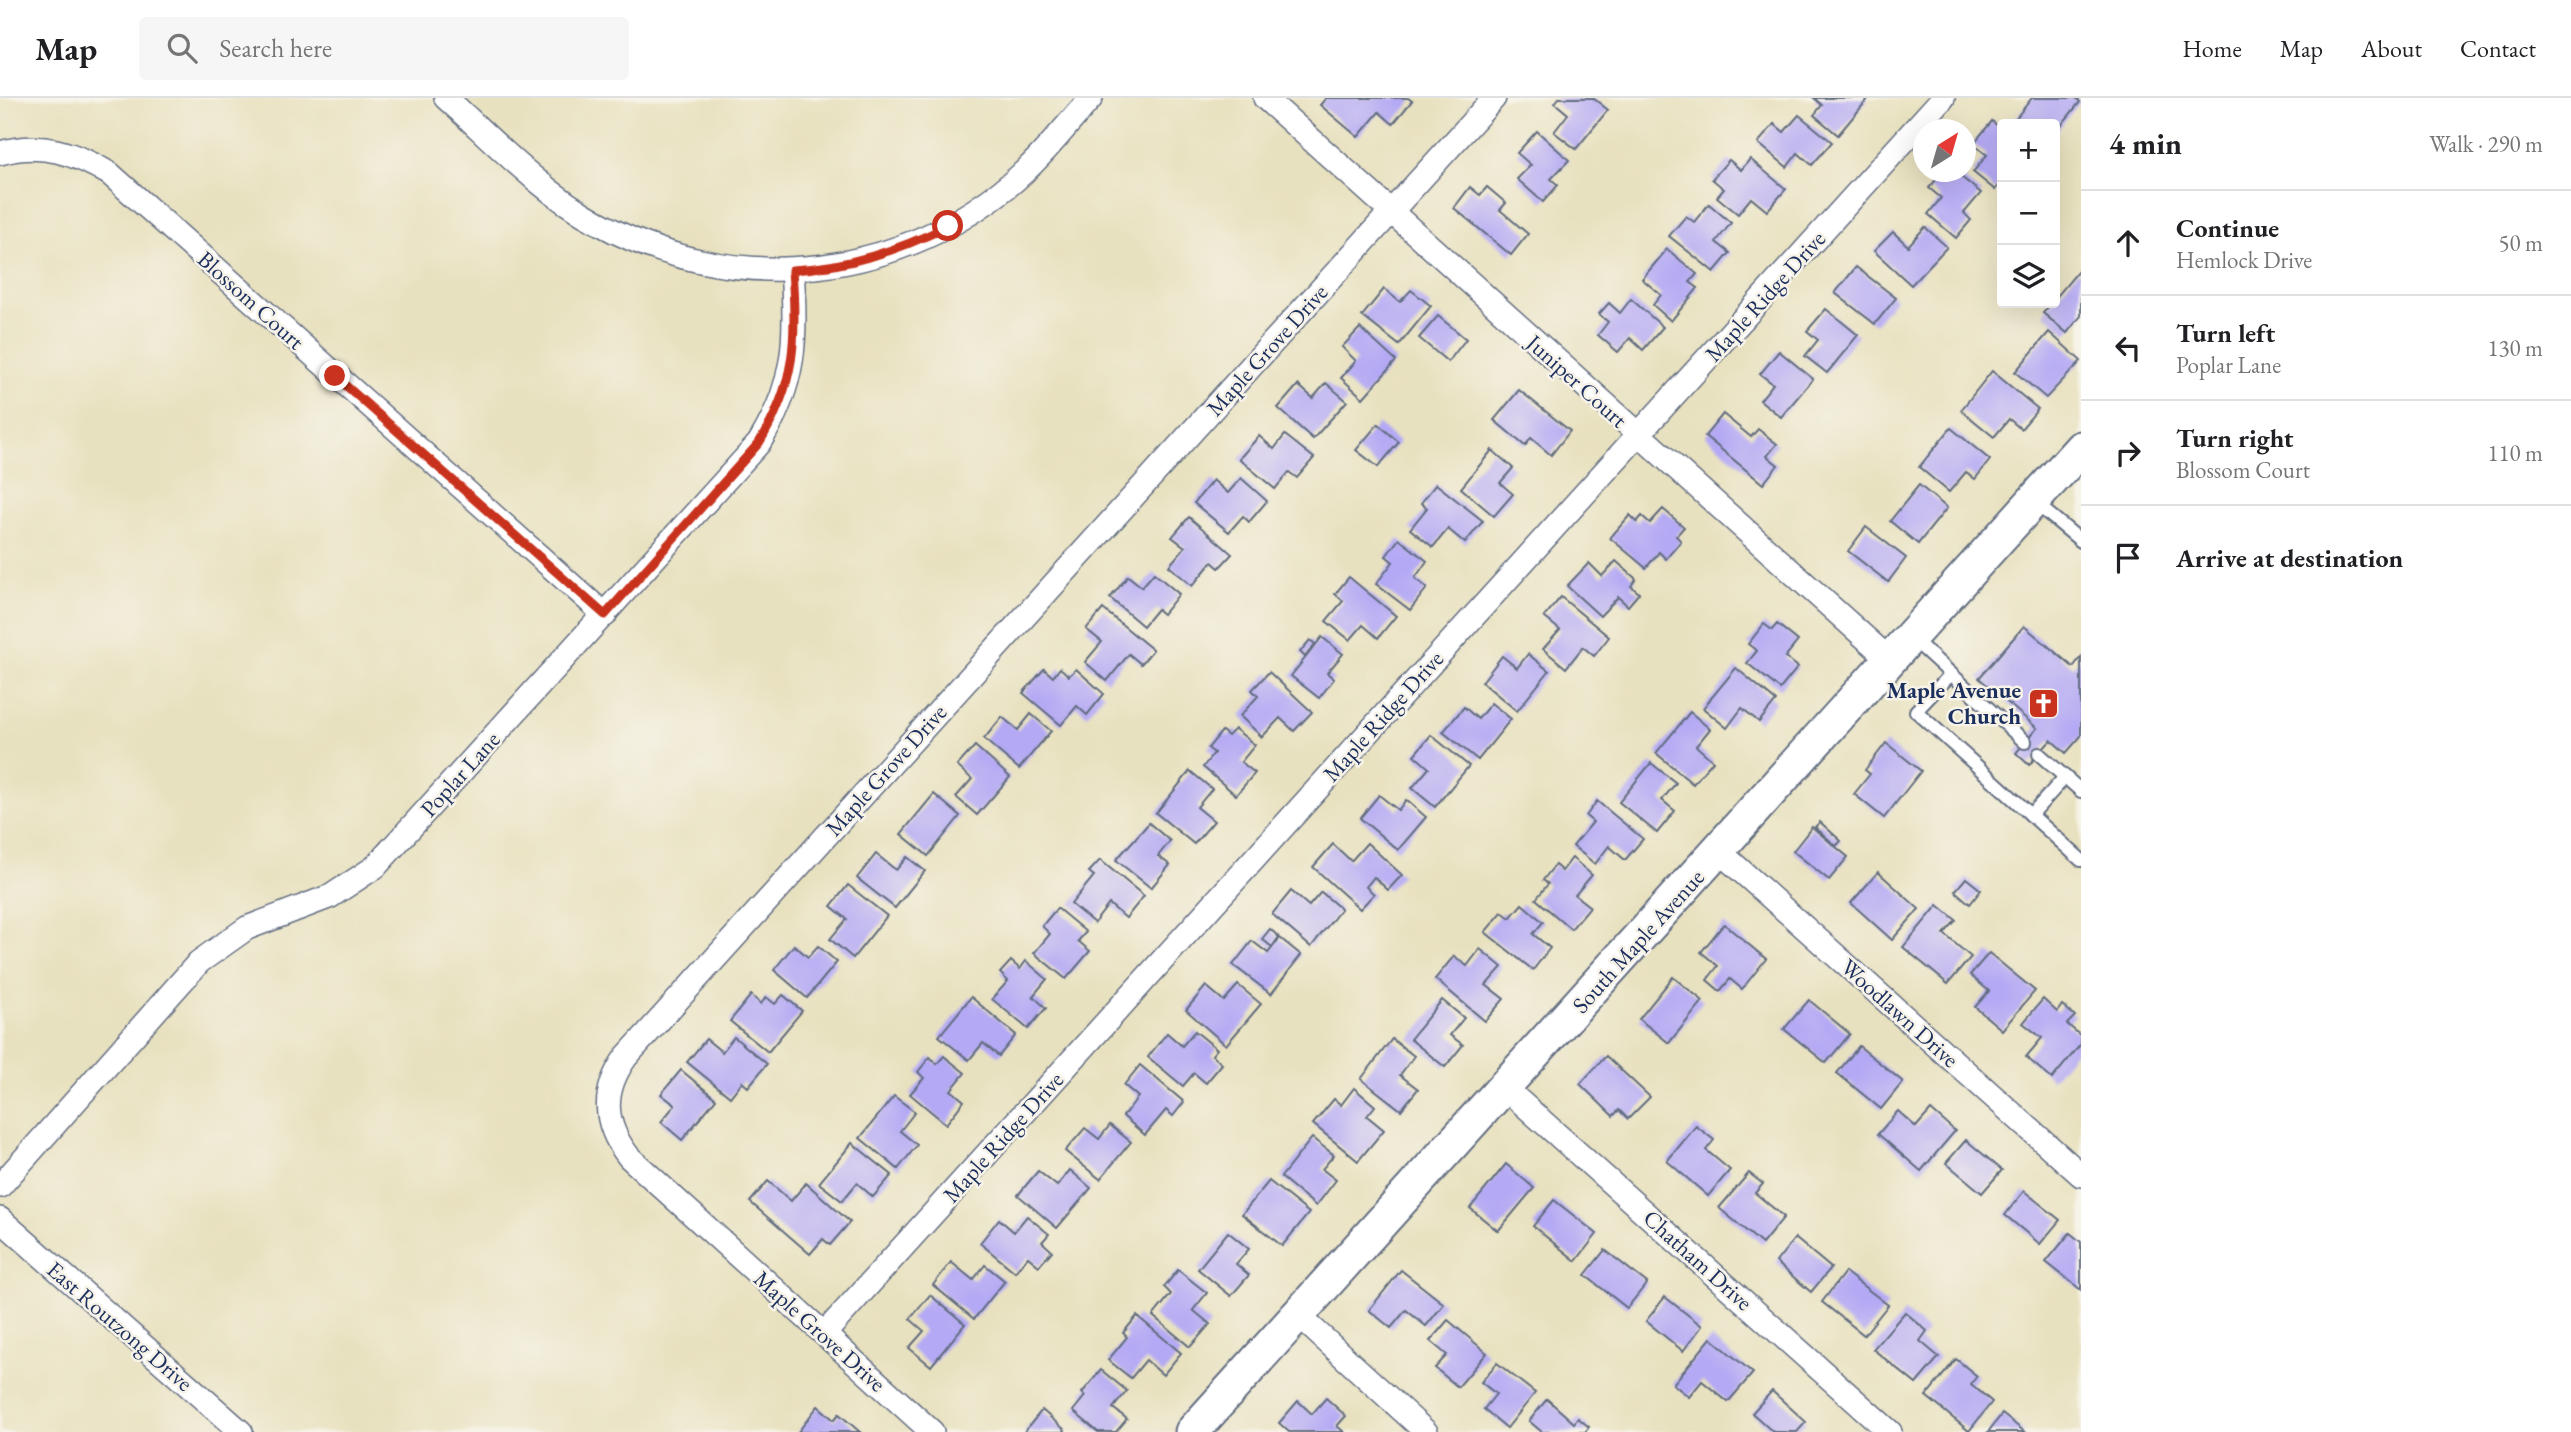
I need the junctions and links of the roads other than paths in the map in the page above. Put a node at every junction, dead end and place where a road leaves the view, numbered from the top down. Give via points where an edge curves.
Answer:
1 (446, 98) edge
2 (1091, 98) edge
3 (1265, 98) edge
4 (1494, 98) edge
5 (1943, 98) edge
6 (0, 153) edge
7 (1392, 212) junction
8 (792, 270) junction
9 (1638, 436) junction
10 (2081, 448) edge
11 (2033, 501) junction
12 (2081, 541) edge
13 (605, 615) junction
14 (1901, 650) junction
15 (1951, 674) junction
16 (2025, 742) dead end
17 (2039, 754) dead end
18 (2065, 777) junction
19 (2080, 788) edge
20 (2031, 815) junction
21 (1719, 851) junction
22 (2081, 860) edge
23 (1505, 1088) junction
24 (2081, 1175) edge
25 (0, 1186) edge
26 (0, 1219) edge
27 (1298, 1315) junction
28 (824, 1334) junction
29 (241, 1432) edge
30 (932, 1432) edge
31 (1192, 1432) edge
32 (1426, 1432) edge
33 (1890, 1432) edge

1 - 8 street via 549,190 596,222 670,254 719,265
2 - 8 street via 1029,168 948,226 906,247 862,261
3 - 7 street, Juniper Court
4 - 7 street, Maple Grove Drive
5 - 9 street, Maple Ridge Drive
6 - 13 street, Blossom Court via 24,148 54,150 83,158 110,174
7 - 9 street, Juniper Court
7 - 28 street, Maple Grove Drive via 614,1073 607,1113 612,1132 629,1157
8 - 13 street, Poplar Lane via 794,353 787,387 772,422 759,443
9 - 14 street, Juniper Court
9 - 28 street, Maple Ridge Drive
10 - 11 main road, South Maple Avenue
11 - 12 lane
11 - 14 main road, South Maple Avenue
13 - 25 street, Poplar Lane via 375,867 331,896 247,928 199,962
14 - 15 lane
14 - 21 main road, South Maple Avenue
15 - 16 lane
15 - 20 lane via 1916,712
17 - 18 lane
18 - 19 lane
18 - 20 lane
20 - 22 lane
21 - 23 main road, South Maple Avenue
21 - 24 street, Woodlawn Drive
23 - 27 main road, South Maple Avenue
23 - 33 street, Chatham Drive
26 - 29 street, East Routzong Drive
27 - 31 main road, South Maple Avenue
27 - 32 street
28 - 30 street, Maple Grove Drive

